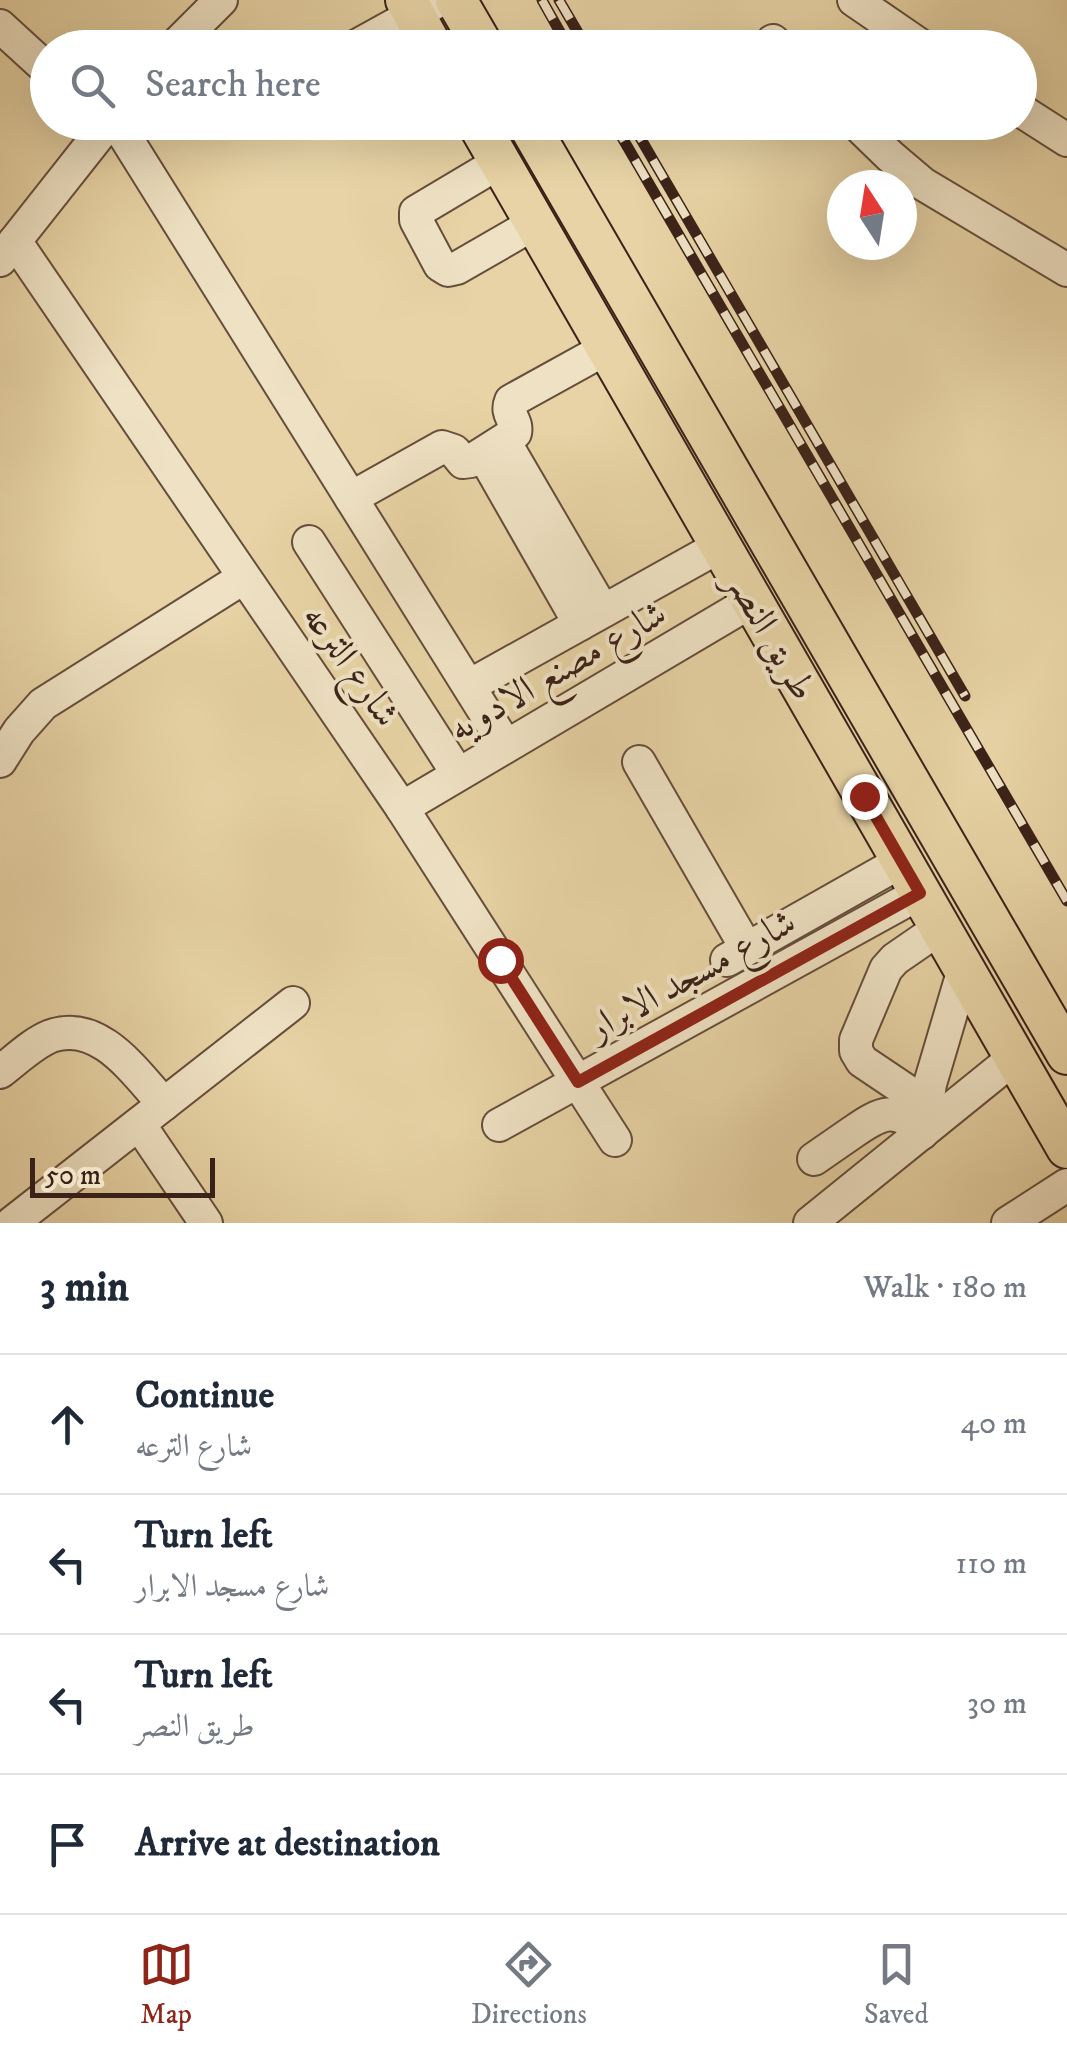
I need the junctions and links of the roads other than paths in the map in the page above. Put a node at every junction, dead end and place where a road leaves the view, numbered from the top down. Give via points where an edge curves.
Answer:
1 (221, 0) edge
2 (456, 0) edge
3 (854, 0) edge
4 (424, 16) edge
5 (0, 26) edge
6 (190, 30) edge
7 (393, 30) edge
8 (474, 30) edge
9 (898, 30) edge
10 (30, 54) edge
11 (1037, 121) edge
12 (96, 140) edge
13 (120, 140) edge
14 (487, 140) edge
15 (538, 140) edge
16 (874, 140) edge
17 (1067, 140) edge
18 (500, 162) junction
19 (535, 223) junction
20 (8, 251) edge
21 (1067, 270) edge
22 (607, 348) junction
23 (494, 447) junction
24 (351, 498) junction
25 (309, 542) dead end
26 (720, 546) junction
27 (243, 578) junction
28 (752, 602) junction
29 (592, 617) junction
30 (469, 686) junction
31 (506, 746) junction
32 (0, 761) edge
33 (638, 762) dead end
34 (458, 774) junction
35 (402, 808) junction
36 (911, 877) junction
37 (940, 928) junction
38 (964, 969) junction
39 (293, 1003) dead end
40 (1067, 1054) edge
41 (1014, 1058) junction
42 (0, 1072) edge
43 (578, 1082) junction
44 (151, 1114) junction
45 (924, 1122) junction
46 (500, 1124) dead end
47 (615, 1140) dead end
48 (1067, 1148) edge
49 (814, 1159) dead end
50 (1067, 1185) edge
51 (12, 1223) edge
52 (206, 1223) edge
53 (810, 1223) edge
54 (1008, 1223) edge

1 - 6 street
2 - 8 main road
3 - 9 street
4 - 7 street
5 - 10 street
11 - 17 street
12 - 20 street
13 - 24 street
14 - 18 main road, طريق النصر
15 - 40 main road, طريق النصر
16 - 21 street via 923,184
18 - 19 main road, طريق النصر
18 - 19 street via 416,212 440,265 458,268
19 - 22 main road, طريق النصر
20 - 27 street, شارع الترعه
22 - 23 street via 512,401 516,434
22 - 26 main road, طريق النصر
23 - 24 street via 464,462 442,447
23 - 29 street
24 - 30 street
25 - 34 street
26 - 28 main road, طريق النصر
26 - 29 street
27 - 32 street via 43,704
27 - 35 street, شارع الترعه
28 - 31 street, شارع مصنع الادويه
28 - 36 main road, طريق النصر
29 - 30 street
30 - 31 street
31 - 34 street, شارع مصنع الادويه
33 - 36 street via 737,955
34 - 35 street, شارع مصنع الادويه
35 - 43 street, شارع الترعه
36 - 37 main road, طريق النصر
36 - 43 street, شارع مسجد الابرار
37 - 38 main road, طريق النصر
37 - 45 street via 886,969 856,1040 862,1061
38 - 41 main road, طريق النصر
38 - 45 street
39 - 44 street
41 - 45 street
41 - 48 main road, طريق النصر
42 - 44 street via 48,1037 91,1037 113,1049
43 - 46 street, شارع مسجد الابرار
43 - 47 street, شارع الترعه
44 - 51 street
44 - 52 street
45 - 49 street via 876,1116
45 - 53 street
50 - 54 street

